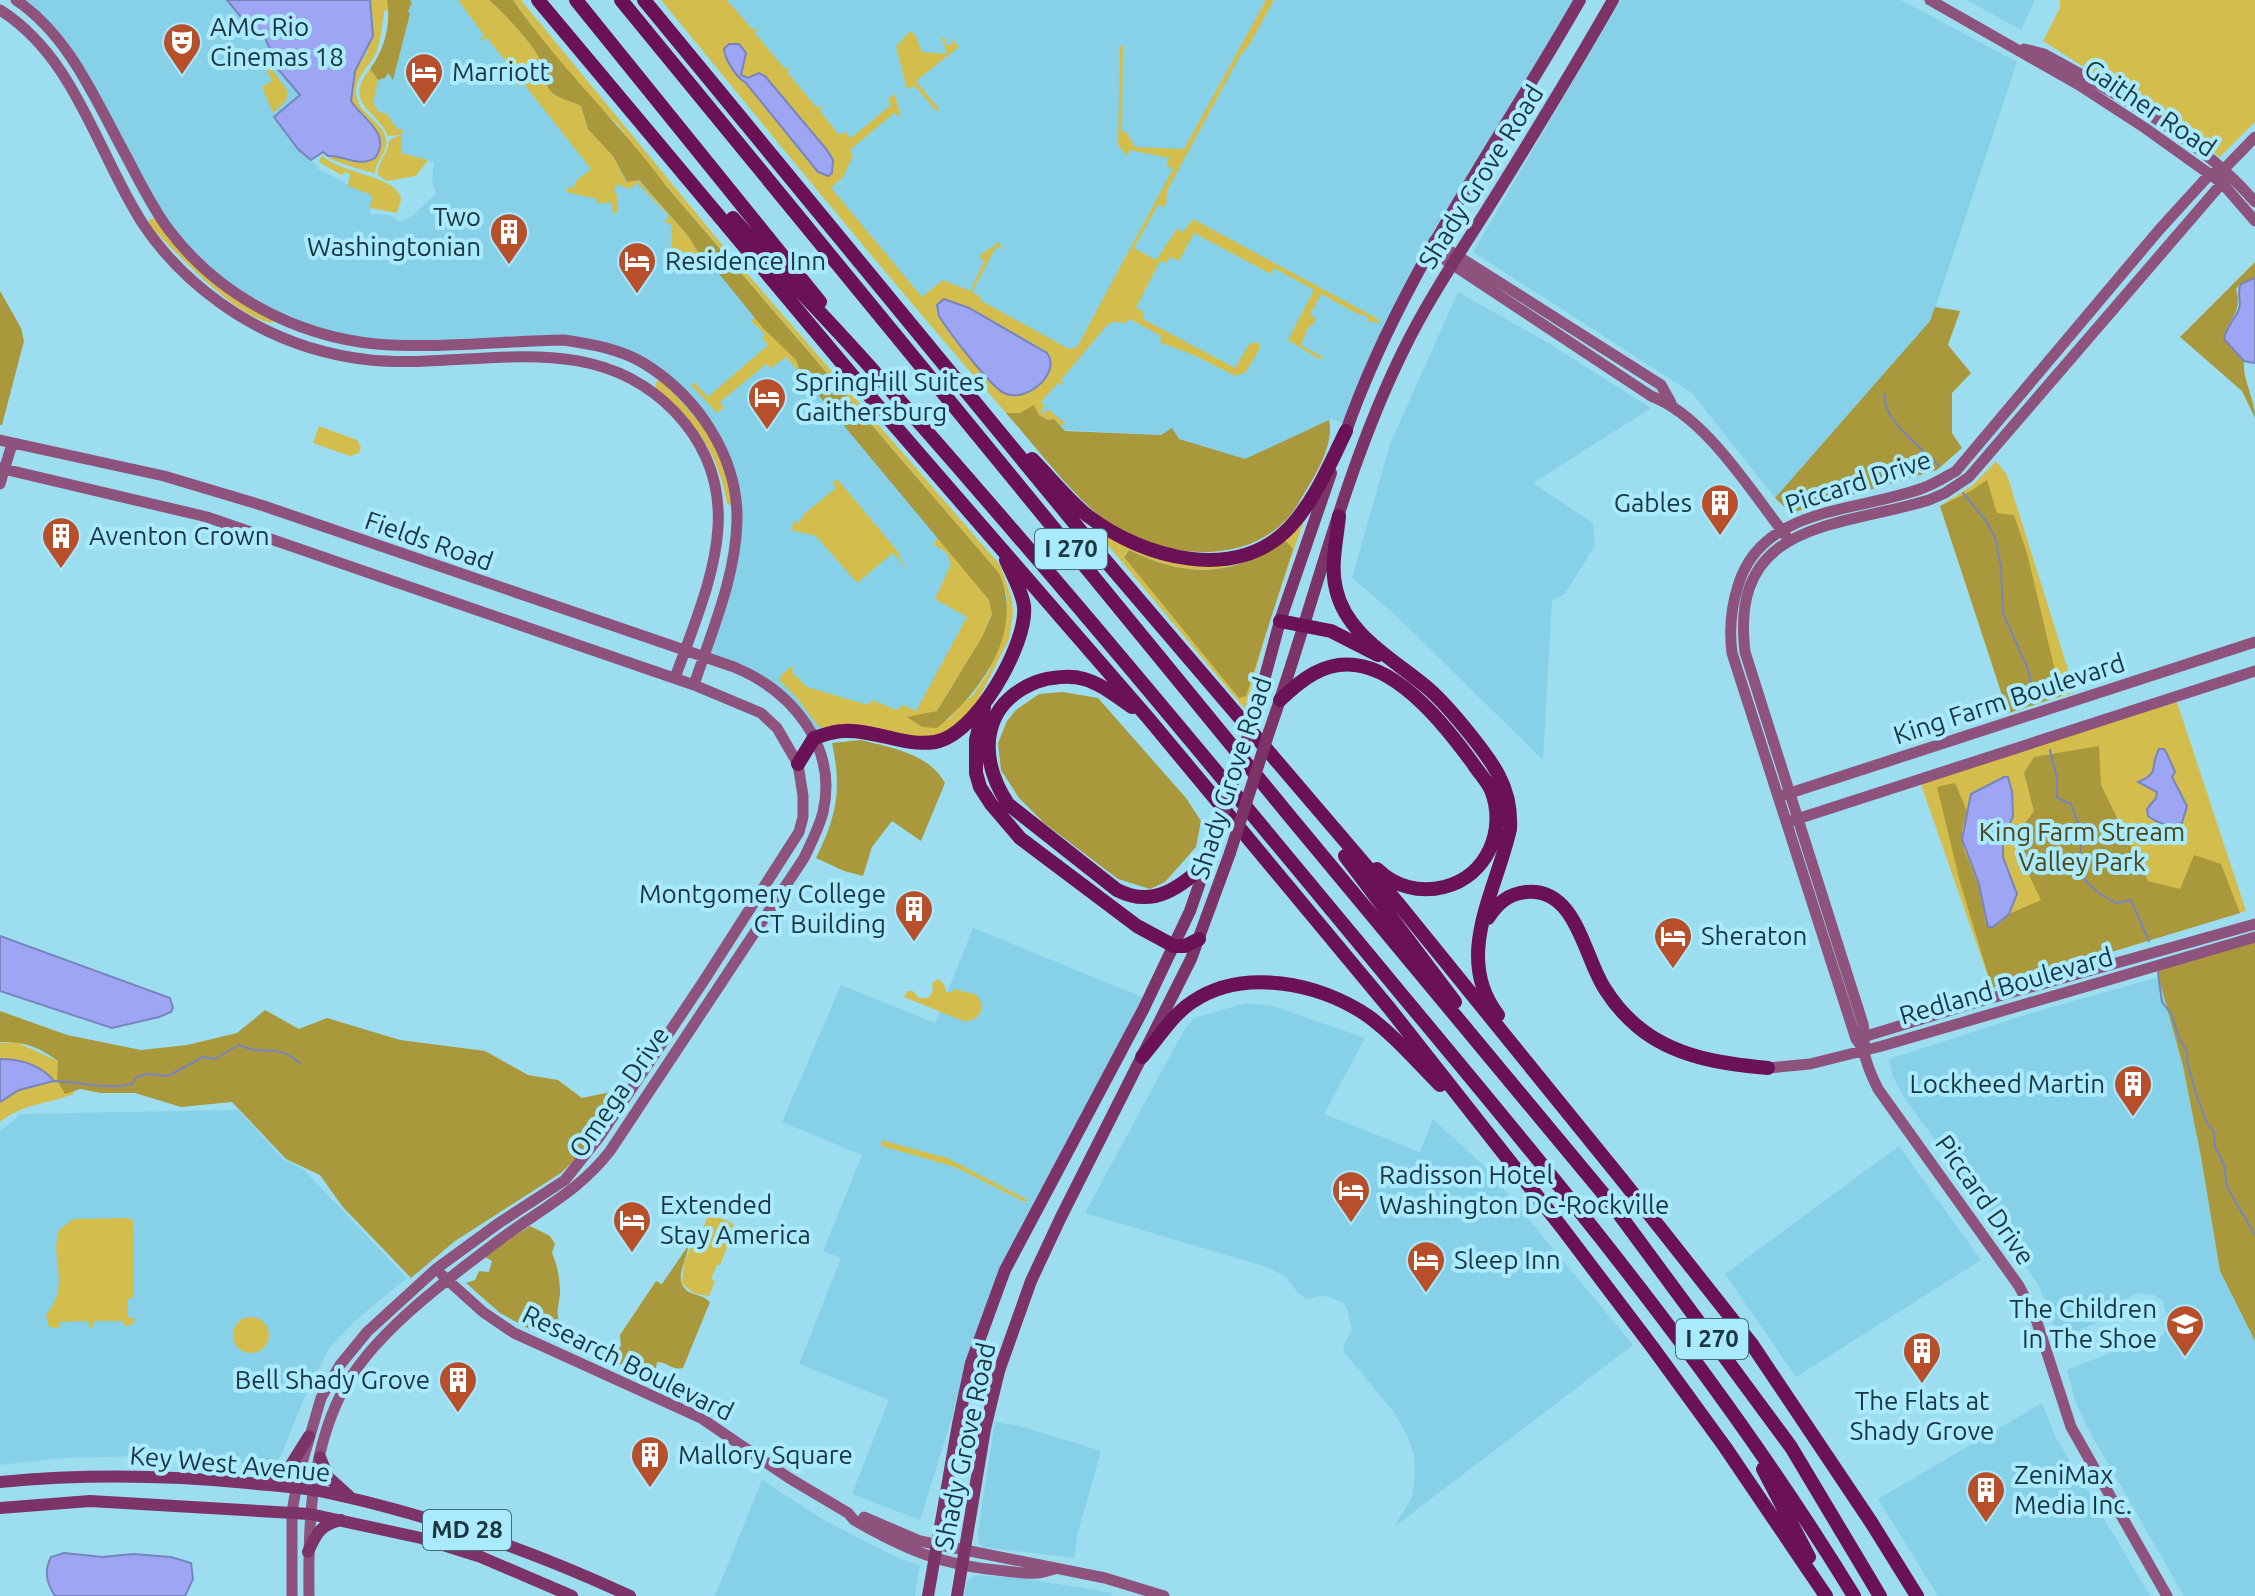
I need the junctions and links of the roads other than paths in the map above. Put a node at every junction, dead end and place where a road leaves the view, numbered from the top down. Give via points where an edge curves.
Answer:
1 (538, 0) edge
2 (576, 0) edge
3 (621, 0) edge
4 (644, 0) edge
5 (1580, 0) edge
6 (1613, 0) edge
7 (1930, 0) edge
8 (19, 2) edge
9 (0, 10) edge
10 (11, 17) junction
11 (2009, 46) junction
12 (581, 53) junction
13 (93, 94) junction
14 (1522, 99) junction
15 (78, 102) junction
16 (2255, 137) edge
17 (1480, 153) dead end
18 (2225, 168) junction
19 (2210, 174) junction
20 (2222, 183) junction
21 (149, 200) junction
22 (2255, 202) edge
23 (134, 208) junction
24 (2255, 221) edge
25 (1432, 245) junction
26 (1455, 261) junction
27 (287, 322) junction
28 (281, 337) junction
29 (533, 340) junction
30 (414, 344) junction
31 (534, 357) junction
32 (414, 361) junction
33 (875, 372) junction
34 (972, 399) junction
35 (1346, 431) junction
36 (6, 442) edge
37 (3, 469) edge
38 (0, 484) edge
39 (1339, 516) junction
40 (1786, 535) junction
41 (1001, 547) junction
42 (1280, 621) junction
43 (1305, 625) junction
44 (2255, 642) edge
45 (684, 652) junction
46 (703, 657) junction
47 (1389, 661) junction
48 (2255, 671) edge
49 (675, 678) junction
50 (694, 685) junction
51 (1280, 700) junction
52 (985, 703) junction
53 (1149, 719) junction
54 (814, 738) junction
55 (798, 764) junction
56 (1789, 793) junction
57 (1776, 797) junction
58 (1316, 807) junction
59 (1791, 821) junction
60 (1336, 832) junction
61 (1208, 862) junction
62 (2255, 924) edge
63 (1481, 928) junction
64 (2255, 937) edge
65 (1199, 939) junction
66 (1174, 946) junction
67 (1861, 1037) junction
68 (1864, 1050) junction
69 (1142, 1057) junction
70 (1768, 1068) joint
71 (1523, 1097) junction
72 (1487, 1132) junction
73 (1623, 1181) junction
74 (436, 1269) junction
75 (446, 1280) junction
76 (1733, 1412) junction
77 (309, 1436) junction
78 (320, 1457) junction
79 (0, 1482) edge
80 (256, 1484) junction
81 (297, 1488) junction
82 (313, 1490) junction
83 (351, 1498) junction
84 (0, 1508) edge
85 (292, 1512) junction
86 (848, 1513) junction
87 (310, 1514) junction
88 (345, 1519) junction
89 (937, 1545) junction
90 (308, 1552) junction
91 (963, 1558) junction
92 (934, 1559) junction
93 (292, 1596) edge
94 (309, 1596) edge
95 (572, 1596) edge
96 (630, 1596) edge
97 (928, 1596) edge
98 (957, 1596) edge
99 (1164, 1596) edge
100 (1828, 1596) edge
101 (1854, 1596) edge
102 (1880, 1596) edge
103 (1917, 1596) edge
104 (2167, 1596) edge

1 - 12 highway, I 270
2 - 33 highway, I 270
3 - 71 highway, I 270
4 - 34 highway, I 270
5 - 14 main road, Shady Grove Road
6 - 26 main road, Shady Grove Road
7 - 11 street, Gaither Road
8 - 10 street
8 - 13 street via 60,40
9 - 10 street
10 - 15 street via 54,60
11 - 18 street, Gaither Road via 2044,54 2079,73
11 - 19 street, Gaither Road via 2079,85
12 - 33 highway via 618,87
12 - 41 highway, I 270
13 - 15 street
13 - 21 street
14 - 17 main road
14 - 25 main road, Shady Grove Road
15 - 23 street
16 - 18 street, Piccard Drive
18 - 19 street, Piccard Drive
18 - 20 street, Piccard Drive
18 - 22 street, Gaither Road
19 - 20 street, Gaither Road
19 - 40 street, Piccard Drive via 1956,471 1923,488 1814,516
20 - 24 street, Gaither Road
20 - 40 street, Piccard Drive via 1969,477 1929,500
21 - 23 street
21 - 27 street via 170,232 209,272 239,296
23 - 28 street via 154,239 198,286
25 - 26 street
25 - 35 main road, Shady Grove Road via 1376,351
26 - 39 main road, Shady Grove Road via 1428,302 1390,380
26 - 40 street via 1661,385
27 - 28 street
27 - 30 street via 331,337
28 - 32 street via 348,357
29 - 30 street
29 - 31 street
29 - 46 street via 593,345 645,364 690,402 715,438 733,486 737,521 726,587
30 - 32 street
31 - 32 street
31 - 45 street via 579,359 635,379 683,421 710,464 718,496 718,542
33 - 76 highway, I 270 via 1078,605 1584,1213
34 - 35 highway via 1085,514 1148,550 1189,560 1249,552 1289,528 1322,480
34 - 58 highway, I 270
35 - 42 main road, Shady Grove Road
36 - 37 street
36 - 45 street, Fields Road via 164,476 264,506
37 - 38 street
37 - 49 street, Fields Road via 207,517
39 - 43 main road, Shady Grove Road
39 - 47 highway via 1336,592 1358,629
40 - 56 street, Piccard Drive via 1755,578 1742,630
40 - 57 street, Piccard Drive via 1751,559 1741,576 1730,638
41 - 52 highway via 1024,603 1023,622
41 - 53 highway, I 270
42 - 43 highway
42 - 61 main road, Shady Grove Road, bridge
43 - 47 highway via 1331,631
43 - 51 main road, Shady Grove Road
44 - 56 street, King Farm Boulevard
45 - 46 street, Fields Road
45 - 49 street
46 - 50 street
46 - 54 street, Fields Road via 770,684
47 - 63 highway via 1430,690 1454,716 1499,775 1507,795 1510,829
48 - 59 street, King Farm Boulevard
49 - 50 street, Fields Road
50 - 55 street, Fields Road via 761,713 777,728
51 - 60 highway via 1321,669 1354,664 1383,673 1442,723 1490,788 1497,813 1493,842 1483,861 1470,876 1433,890 1393,881
51 - 65 main road, Shady Grove Road, bridge
52 - 54 highway via 955,735 933,743 841,730
52 - 66 highway via 974,753 980,787 991,804 1038,853 1137,926
53 - 61 highway via 1083,678 1060,677 1021,688 992,723 989,764 996,787 1008,804 1128,895 1163,896
53 - 72 highway, I 270
54 - 55 highway
54 - 75 street, Omega Drive via 826,794 804,858 610,1151 575,1190
55 - 74 street, Omega Drive via 803,817 792,846 600,1136 565,1180
56 - 57 street, King Farm Boulevard
56 - 59 street, Piccard Drive
57 - 59 street, Piccard Drive
58 - 60 highway, I 270
58 - 71 highway via 1319,822
59 - 67 street, Piccard Drive
60 - 73 highway, I 270
61 - 66 main road, Shady Grove Road
62 - 67 street, Redland Boulevard
63 - 70 highway via 1507,897 1533,891 1545,895 1566,909 1603,988 1637,1026 1679,1051
63 - 73 highway via 1476,967 1483,991 1606,1151
64 - 68 street, Redland Boulevard
65 - 66 highway
65 - 69 main road, Shady Grove Road
66 - 89 main road, Shady Grove Road via 1005,1270 971,1363
67 - 68 street, Piccard Drive
68 - 70 street, Redland Boulevard
68 - 104 street, Piccard Drive via 1878,1089 2019,1286 2036,1319 2071,1427
69 - 72 highway via 1186,1006 1209,992 1232,985 1289,984 1366,1015
69 - 91 main road, Shady Grove Road via 1037,1268 999,1371
71 - 102 highway, I 270 via 1611,1203 1791,1447
72 - 100 highway, I 270 via 1689,1397
73 - 103 highway, I 270 via 1751,1343
74 - 75 street, Research Boulevard
74 - 77 street, Omega Drive via 367,1332 340,1365 321,1398
75 - 78 street, Omega Drive via 355,1372 341,1393
75 - 86 street, Research Boulevard via 514,1333 701,1418
76 - 100 highway
76 - 101 highway, I 270
77 - 80 main road via 289,1468
77 - 81 street, Omega Drive
78 - 82 street, Omega Drive
78 - 83 main road via 328,1477
79 - 80 main road, Key West Avenue / MD 28 via 102,1475
80 - 81 main road, Key West Avenue / MD 28
81 - 82 main road, Key West Avenue / MD 28
81 - 85 street, Omega Drive
82 - 83 main road, Key West Avenue / MD 28
82 - 87 street, Omega Drive
83 - 96 main road, Key West Avenue / MD 28 via 497,1539
84 - 85 main road, Key West Avenue / MD 28 via 90,1501
85 - 87 main road, Key West Avenue / MD 28
85 - 93 street, Omega Drive
86 - 89 street, Research Boulevard
86 - 92 street, Research Boulevard
87 - 88 main road, Key West Avenue / MD 28
87 - 90 street, Omega Drive
88 - 90 main road via 324,1525
88 - 95 main road, Key West Avenue / MD 28 via 481,1557
89 - 91 street, Research Boulevard
89 - 92 main road, Shady Grove Road
90 - 94 street, Omega Drive
91 - 92 street, Research Boulevard
91 - 98 main road, Shady Grove Road
91 - 99 street, Research Boulevard via 1037,1575 1054,1569 1105,1578
92 - 97 main road, Shady Grove Road

